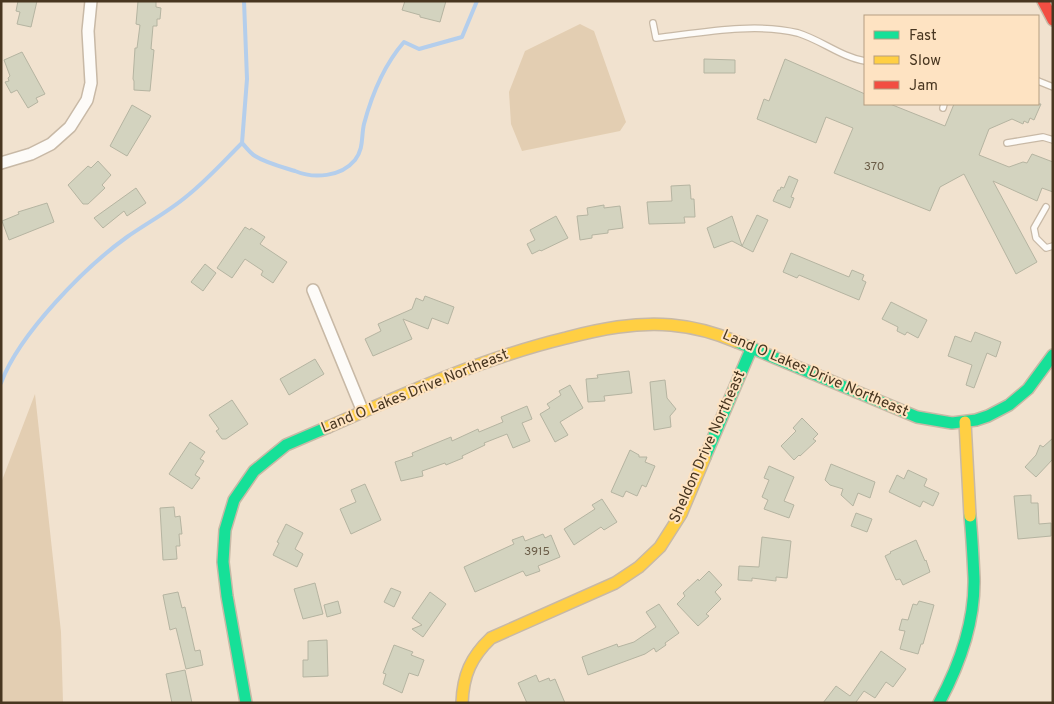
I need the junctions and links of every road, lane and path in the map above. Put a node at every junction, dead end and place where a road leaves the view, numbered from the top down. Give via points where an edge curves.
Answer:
1 (92, 1) edge
2 (1044, 1) edge
3 (1053, 20) edge
4 (653, 23) dead end
5 (864, 61) edge
6 (1039, 81) edge
7 (1053, 87) edge
8 (1053, 140) edge
9 (1007, 143) dead end
10 (1, 162) edge
11 (1046, 207) dead end
12 (1053, 246) edge
13 (313, 290) dead end
14 (752, 347) junction
15 (1053, 354) edge
16 (363, 412) junction
17 (965, 422) junction
18 (246, 703) edge
19 (462, 703) edge
20 (939, 703) edge

1 - 10 street via 88,31 91,83 87,100 70,127 51,144 31,154
2 - 3 street
4 - 5 lane via 656,38 728,28 777,30 798,34
6 - 7 lane
8 - 9 lane via 1043,137
11 - 12 lane via 1034,228 1036,238 1046,248
13 - 16 street
14 - 16 street, Land O Lakes Drive Northeast via 716,333 682,326 642,325 600,330 546,341 498,356
14 - 17 street, Land O Lakes Drive Northeast via 917,417 942,423
14 - 19 street, Sheldon Drive Northeast via 681,514 660,547 615,583 491,638 476,653 465,673
15 - 17 street, Land O Lakes Drive Northeast via 1029,388 1016,400 985,418
16 - 18 street, Land O Lakes Drive Northeast via 270,455 256,467 230,506 221,554
17 - 20 street via 974,601 964,650

